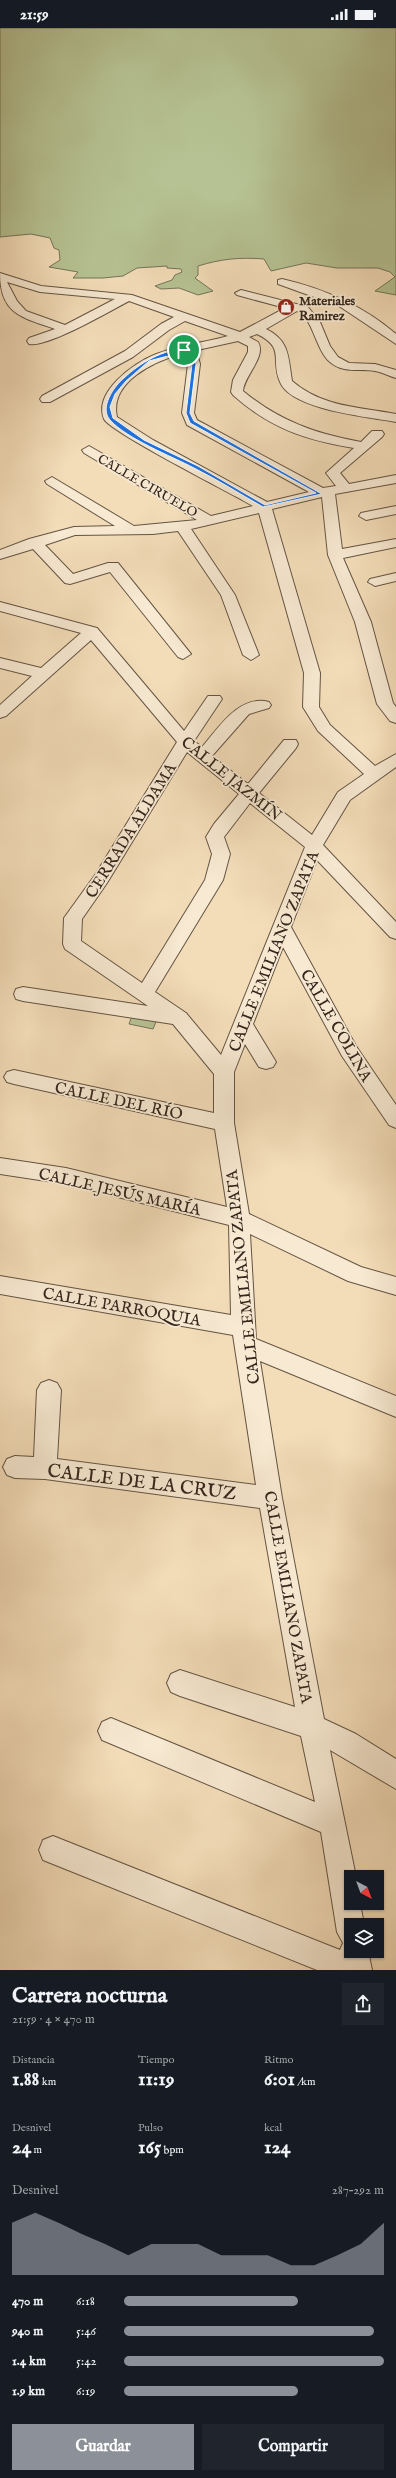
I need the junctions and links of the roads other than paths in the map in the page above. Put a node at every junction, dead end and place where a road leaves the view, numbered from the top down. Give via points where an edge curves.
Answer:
1 (0, 276) edge
2 (0, 279) edge
3 (282, 282) dead end
4 (241, 292) dead end
5 (128, 297) junction
6 (295, 307) junction
7 (186, 316) junction
8 (66, 329) junction
9 (258, 330) junction
10 (239, 336) junction
11 (396, 340) edge
12 (33, 341) dead end
13 (184, 350) junction
14 (396, 374) edge
15 (46, 399) dead end
16 (396, 418) edge
17 (377, 434) dead end
18 (364, 446) junction
19 (89, 450) dead end
20 (396, 479) edge
21 (52, 481) dead end
22 (345, 488) junction
23 (324, 492) junction
24 (264, 506) junction
25 (396, 510) edge
26 (366, 516) dead end
27 (208, 520) junction
28 (182, 526) junction
29 (131, 530) junction
30 (34, 542) junction
31 (396, 543) edge
32 (0, 555) edge
33 (335, 555) junction
34 (396, 577) edge
35 (375, 582) dead end
36 (0, 606) edge
37 (92, 631) junction
38 (183, 654) dead end
39 (251, 655) dead end
40 (0, 663) edge
41 (44, 674) junction
42 (214, 699) dead end
43 (263, 705) dead end
44 (0, 713) edge
45 (396, 718) edge
46 (185, 742) junction
47 (290, 744) dead end
48 (203, 756) junction
49 (396, 759) edge
50 (374, 774) junction
51 (251, 793) junction
52 (314, 846) junction
53 (282, 927) junction
54 (396, 933) edge
55 (145, 993) junction
56 (23, 994) dead end
57 (179, 1018) junction
58 (243, 1024) junction
59 (266, 1062) dead end
60 (224, 1072) junction
61 (14, 1077) dead end
62 (396, 1120) edge
63 (224, 1123) junction
64 (0, 1166) edge
65 (239, 1219) junction
66 (0, 1285) edge
67 (396, 1286) edge
68 (245, 1336) junction
69 (49, 1390) dead end
70 (396, 1407) edge
71 (15, 1467) dead end
72 (45, 1468) junction
73 (270, 1498) junction
74 (180, 1683) dead end
75 (312, 1727) junction
76 (111, 1731) dead end
77 (396, 1775) edge
78 (333, 1823) junction
79 (53, 1850) dead end
80 (349, 1918) edge
81 (355, 1958) edge
82 (353, 1970) edge
83 (357, 1970) edge

1 - 5 street via 40,289
2 - 8 street via 12,302 22,314
3 - 11 street via 336,299 377,323
4 - 6 street
5 - 7 street
5 - 8 street
6 - 9 street
6 - 14 street via 304,308 311,314 323,345 340,364 374,366
7 - 10 street
7 - 15 street via 165,327 129,354
8 - 12 street
9 - 10 street
9 - 16 street via 275,338 281,349 286,382 304,397 332,408
10 - 13 street
10 - 18 street via 254,345 255,354 236,385 237,392 243,398 290,430
13 - 23 street via 192,357 194,364 188,413 192,422
13 - 24 street via 148,360 124,380 113,394 108,407 111,419 143,441 203,470
17 - 18 street
18 - 22 street via 333,472
19 - 27 street, CALLE CIRUELO
20 - 22 street
21 - 29 street
22 - 23 street
23 - 24 street
23 - 33 street
24 - 27 street
24 - 50 street via 312,673 311,707 324,728
25 - 26 street
27 - 28 street
28 - 29 street
28 - 39 street via 228,595
29 - 30 street via 74,531
30 - 32 street
30 - 38 street via 70,580 113,566
31 - 33 street
33 - 45 street via 363,622 385,704
34 - 35 street
36 - 37 street
37 - 41 street
37 - 46 street, CALLE JAZMÍN
40 - 41 street
41 - 44 street
42 - 46 street, CERRADA ALDAMA
43 - 48 street via 242,711
46 - 48 street, CALLE JAZMÍN
46 - 55 street, CERRADA ALDAMA via 101,879 73,918 72,944
47 - 51 street
48 - 51 street, CALLE JAZMÍN
49 - 50 street, CALLE EMILIANO ZAPATA
50 - 52 street, CALLE EMILIANO ZAPATA via 344,796
51 - 52 street, CALLE JAZMÍN
51 - 55 street via 227,819 215,837 221,854 214,880
52 - 53 street, CALLE EMILIANO ZAPATA
52 - 54 street, CALLE JAZMÍN
53 - 58 street, CALLE EMILIANO ZAPATA
53 - 62 street, CALLE COLINA via 327,1013 379,1098
55 - 57 street
56 - 57 street
57 - 60 street
58 - 59 street
58 - 60 street, CALLE EMILIANO ZAPATA
60 - 63 street, CALLE EMILIANO ZAPATA
61 - 63 street, CALLE DEL RÍO
63 - 65 street, CALLE EMILIANO ZAPATA
64 - 65 street, CALLE JESÚS MARÍA via 66,1176
65 - 67 street, CALLE JESÚS MARÍA via 356,1275
65 - 68 street, CALLE EMILIANO ZAPATA
66 - 68 street, CALLE PARROQUIA
68 - 70 street, CALLE PARROQUIA
68 - 73 street, CALLE EMILIANO ZAPATA
69 - 72 street
71 - 72 street, CALLE DE LA CRUZ
72 - 73 street, CALLE DE LA CRUZ
73 - 75 street, CALLE EMILIANO ZAPATA
74 - 75 street
75 - 77 street via 372,1756
75 - 78 street, CALLE EMILIANO ZAPATA
76 - 78 street
78 - 80 street, CALLE EMILIANO ZAPATA
79 - 82 street
81 - 83 street

